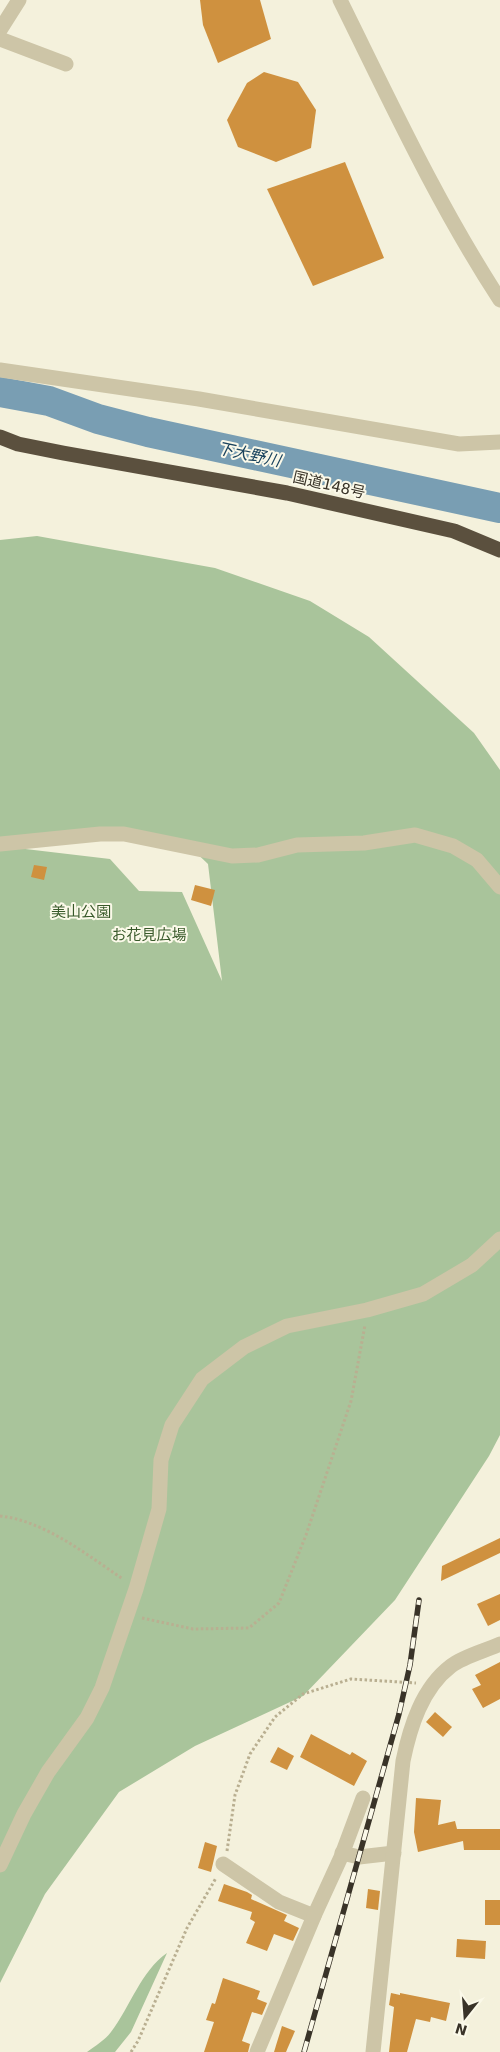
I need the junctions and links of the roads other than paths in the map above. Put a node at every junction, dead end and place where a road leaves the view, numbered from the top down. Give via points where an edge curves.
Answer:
1 (19, 0) edge
2 (340, 0) edge
3 (0, 30) edge
4 (0, 39) edge
5 (66, 64) dead end
6 (500, 300) edge
7 (0, 370) edge
8 (0, 438) edge
9 (500, 442) edge
10 (500, 550) edge
11 (0, 844) edge
12 (500, 887) edge
13 (500, 1240) edge
14 (500, 1644) edge
15 (363, 1798) dead end
16 (394, 1853) junction
17 (342, 1854) junction
18 (223, 1864) road end
19 (0, 1865) edge
20 (314, 1916) junction
21 (257, 2052) edge
22 (373, 2052) edge

1 - 3 street
2 - 6 street via 418,156
4 - 5 street
7 - 9 street via 199,399 459,444
8 - 10 highway, 国道148号 via 63,453 296,495 454,531
11 - 12 street via 124,834 232,856 258,855 297,846 364,843 415,835 453,846 476,860
13 - 19 street via 472,1265 423,1294 367,1310 287,1326 244,1347 202,1379 172,1424 161,1460 158,1509 136,1589 102,1688 87,1718 48,1772
14 - 16 street via 451,1666 434,1684 418,1711 403,1761
15 - 17 street
16 - 17 street via 359,1857
16 - 22 street
17 - 20 street
18 - 20 street via 279,1902
20 - 21 street

